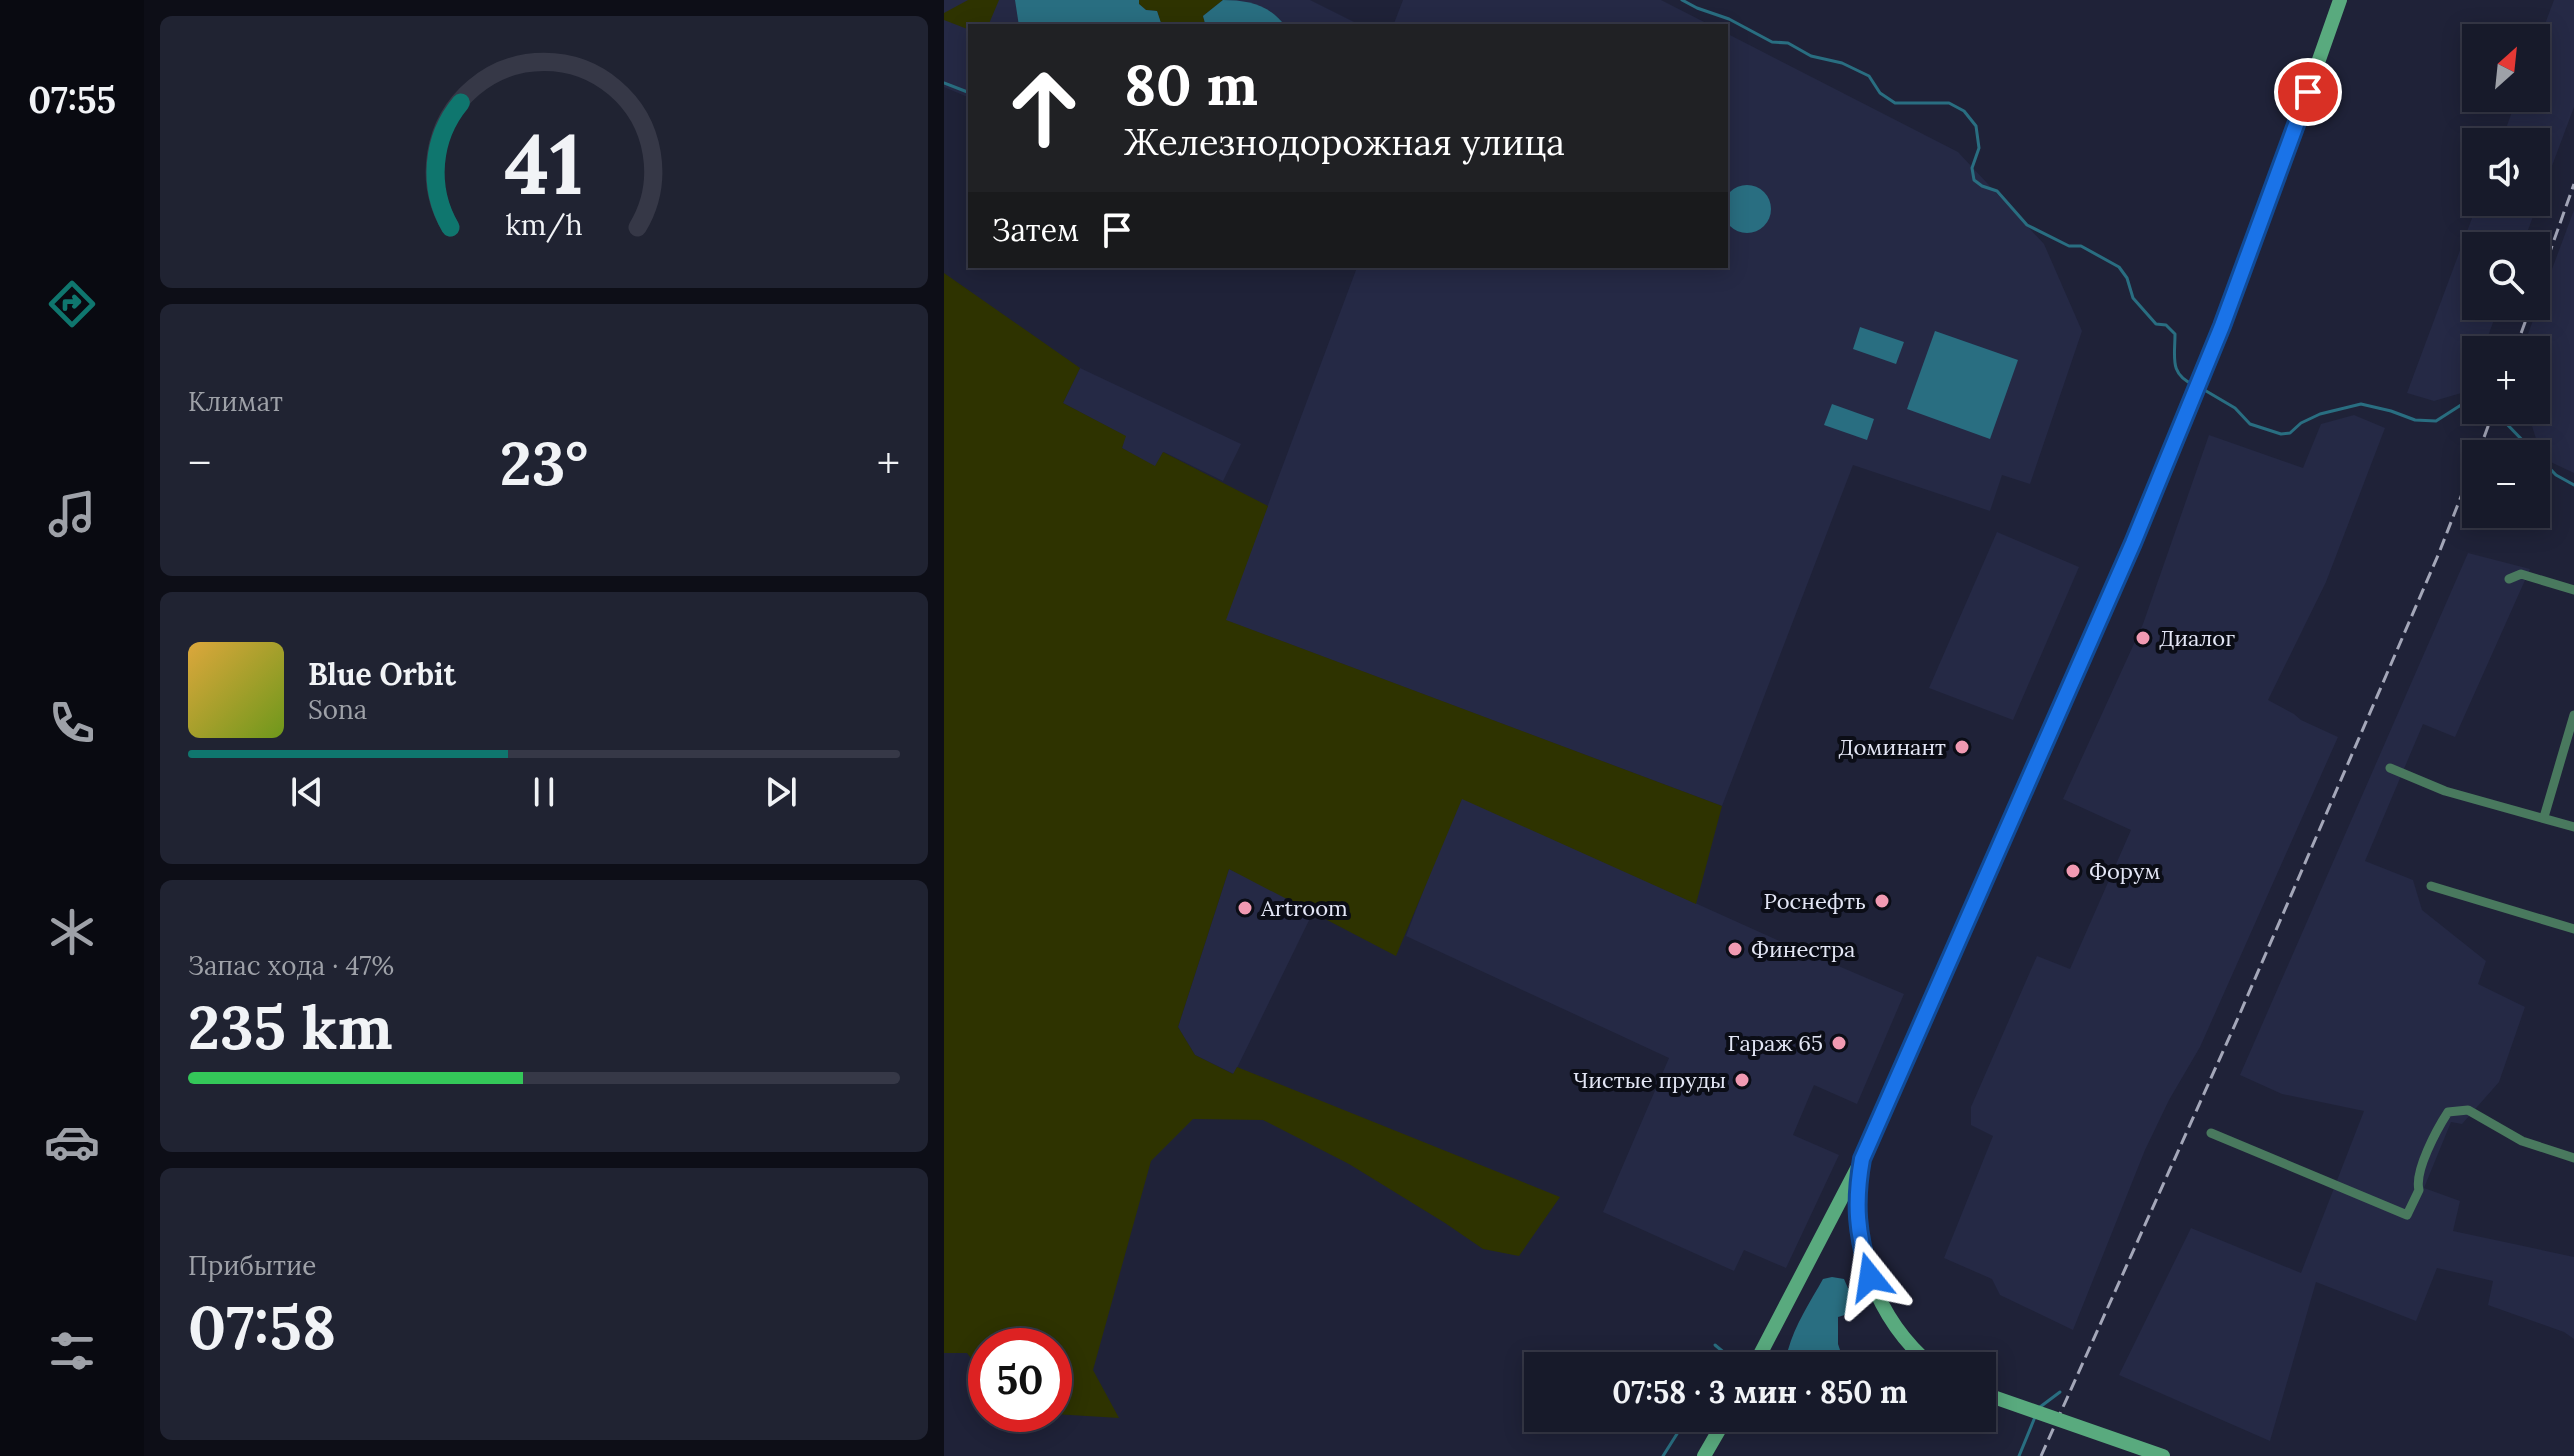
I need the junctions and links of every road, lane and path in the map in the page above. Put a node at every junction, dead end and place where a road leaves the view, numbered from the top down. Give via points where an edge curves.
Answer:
1 (2340, 0) edge
2 (2509, 579) dead end
3 (2574, 590) edge
4 (2574, 715) edge
5 (2390, 768) dead end
6 (2544, 817) junction
7 (2574, 827) edge
8 (2431, 886) dead end
9 (2574, 929) edge
10 (2211, 1133) dead end
11 (2574, 1158) edge
12 (1862, 1159) junction
13 (1761, 1352) edge
14 (1918, 1352) edge
15 (1996, 1398) edge
16 (1719, 1432) edge
17 (1704, 1456) edge
18 (2163, 1456) edge

1 - 12 main road via 2276,182 2133,543
2 - 3 street via 2521,574
4 - 6 street
5 - 6 street via 2445,791
6 - 7 street
8 - 9 street
10 - 11 street via 2407,1215 2419,1190 2416,1180 2448,1112 2468,1110 2522,1141
12 - 13 main road
12 - 14 main road via 1856,1215 1860,1243 1885,1309
15 - 18 main road, bridge
16 - 17 main road

